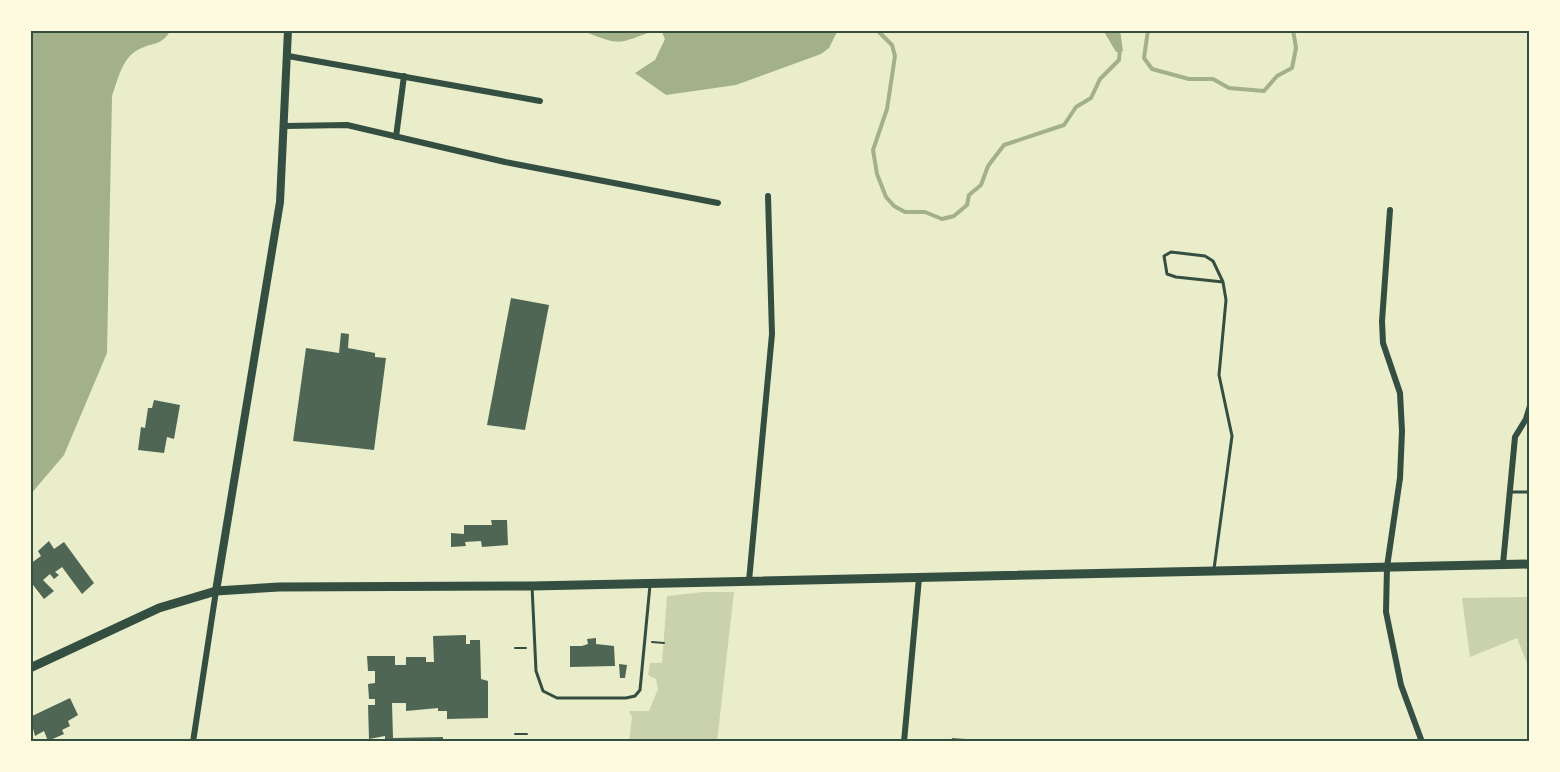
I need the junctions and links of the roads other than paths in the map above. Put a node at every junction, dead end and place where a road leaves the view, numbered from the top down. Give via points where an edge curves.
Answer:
1 (288, 30) edge
2 (288, 56) junction
3 (404, 76) junction
4 (540, 101) dead end
5 (285, 126) junction
6 (396, 137) junction
7 (768, 196) dead end
8 (718, 203) dead end
9 (1390, 210) dead end
10 (1223, 282) junction
11 (1530, 406) edge
12 (1510, 492) junction
13 (1530, 492) edge
14 (1503, 564) junction
15 (1530, 564) edge
16 (1387, 567) junction
17 (1214, 571) junction
18 (919, 578) junction
19 (748, 581) junction
20 (650, 583) junction
21 (532, 586) junction
22 (216, 591) junction
23 (30, 668) edge
24 (193, 742) edge
25 (904, 742) edge
26 (1422, 742) edge

1 - 2 street
2 - 3 street
2 - 5 street
3 - 4 street
3 - 6 street
5 - 6 street via 335,123
5 - 22 street via 279,202
6 - 8 street
7 - 19 street via 772,334
9 - 16 street via 1383,343 1400,393 1402,431 1400,478
10 - 10 lane via 1213,261 1205,256 1172,252 1164,256 1167,274
10 - 17 lane via 1226,300 1219,375 1232,436
11 - 12 street via 1515,437
12 - 13 lane
12 - 14 street
14 - 15 main road
14 - 16 main road
16 - 17 main road
16 - 26 street via 1386,612 1391,648
17 - 18 main road
18 - 19 main road
18 - 25 street
19 - 20 main road
20 - 21 main road
20 - 21 lane via 640,690 626,698 557,698 543,691 536,671
21 - 22 main road via 279,587
22 - 23 main road via 159,608
22 - 24 street

